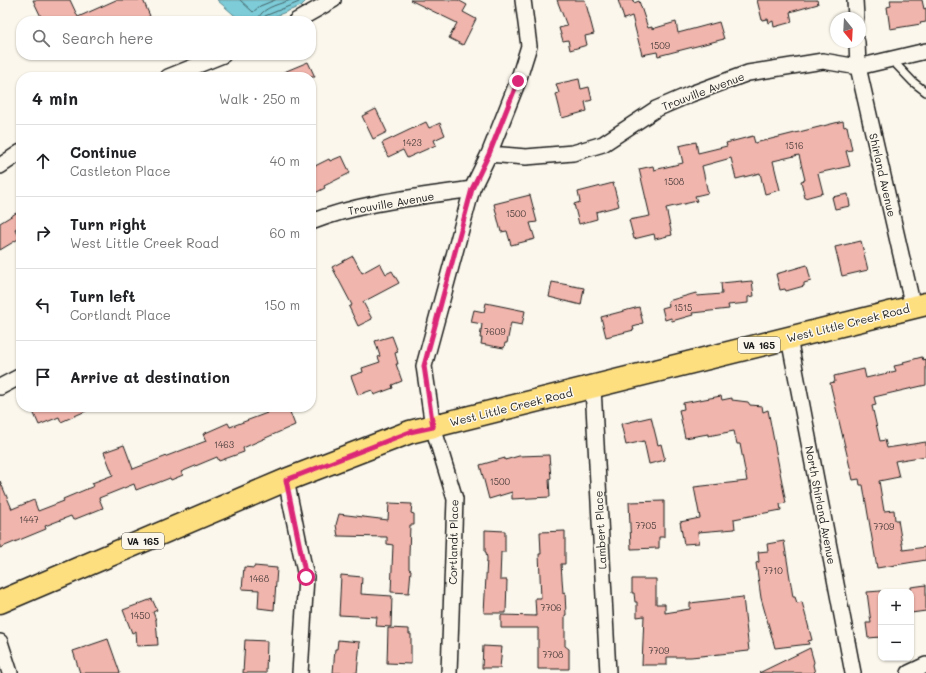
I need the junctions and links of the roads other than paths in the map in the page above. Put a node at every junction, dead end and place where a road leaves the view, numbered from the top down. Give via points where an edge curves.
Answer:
1 (333, 0) edge
2 (523, 0) edge
3 (855, 0) edge
4 (856, 12) edge
5 (305, 16) edge
6 (857, 48) edge
7 (926, 51) edge
8 (891, 59) junction
9 (210, 60) edge
10 (858, 66) junction
11 (180, 72) edge
12 (926, 92) edge
13 (489, 154) junction
14 (16, 155) edge
15 (0, 166) edge
16 (472, 189) junction
17 (316, 220) edge
18 (920, 305) edge
19 (789, 338) junction
20 (16, 379) edge
21 (0, 387) edge
22 (593, 387) junction
23 (433, 427) junction
24 (286, 480) junction
25 (0, 602) edge
26 (0, 642) edge
27 (926, 665) edge
28 (10, 673) edge
29 (300, 673) edge
30 (449, 673) edge
31 (608, 673) edge
32 (853, 673) edge
33 (909, 673) edge

1 - 5 street
2 - 13 street, Cortlandt Place via 529,46
3 - 4 street
6 - 10 street, Shirland Avenue
7 - 8 street, Trouville Avenue
8 - 10 street, Trouville Avenue
8 - 12 lane
9 - 11 street
10 - 13 street, Trouville Avenue via 823,61 748,73 656,109 603,144 573,153 526,156
10 - 18 street, Shirland Avenue
13 - 16 street, Cortlandt Place
14 - 15 street
16 - 17 street, Trouville Avenue via 391,201 331,214
16 - 23 street, Cortlandt Place via 424,366
18 - 19 main road, West Little Creek Road / VA 165
19 - 22 main road, West Little Creek Road / VA 165
19 - 32 street, North Shirland Avenue
20 - 21 street
22 - 23 main road, West Little Creek Road / VA 165
22 - 31 street, Lambert Place
23 - 24 main road, West Little Creek Road / VA 165 via 410,432
23 - 30 street, Cortlandt Place via 456,499
24 - 25 main road, West Little Creek Road / VA 165
24 - 29 street via 306,577
26 - 28 street
27 - 33 street

